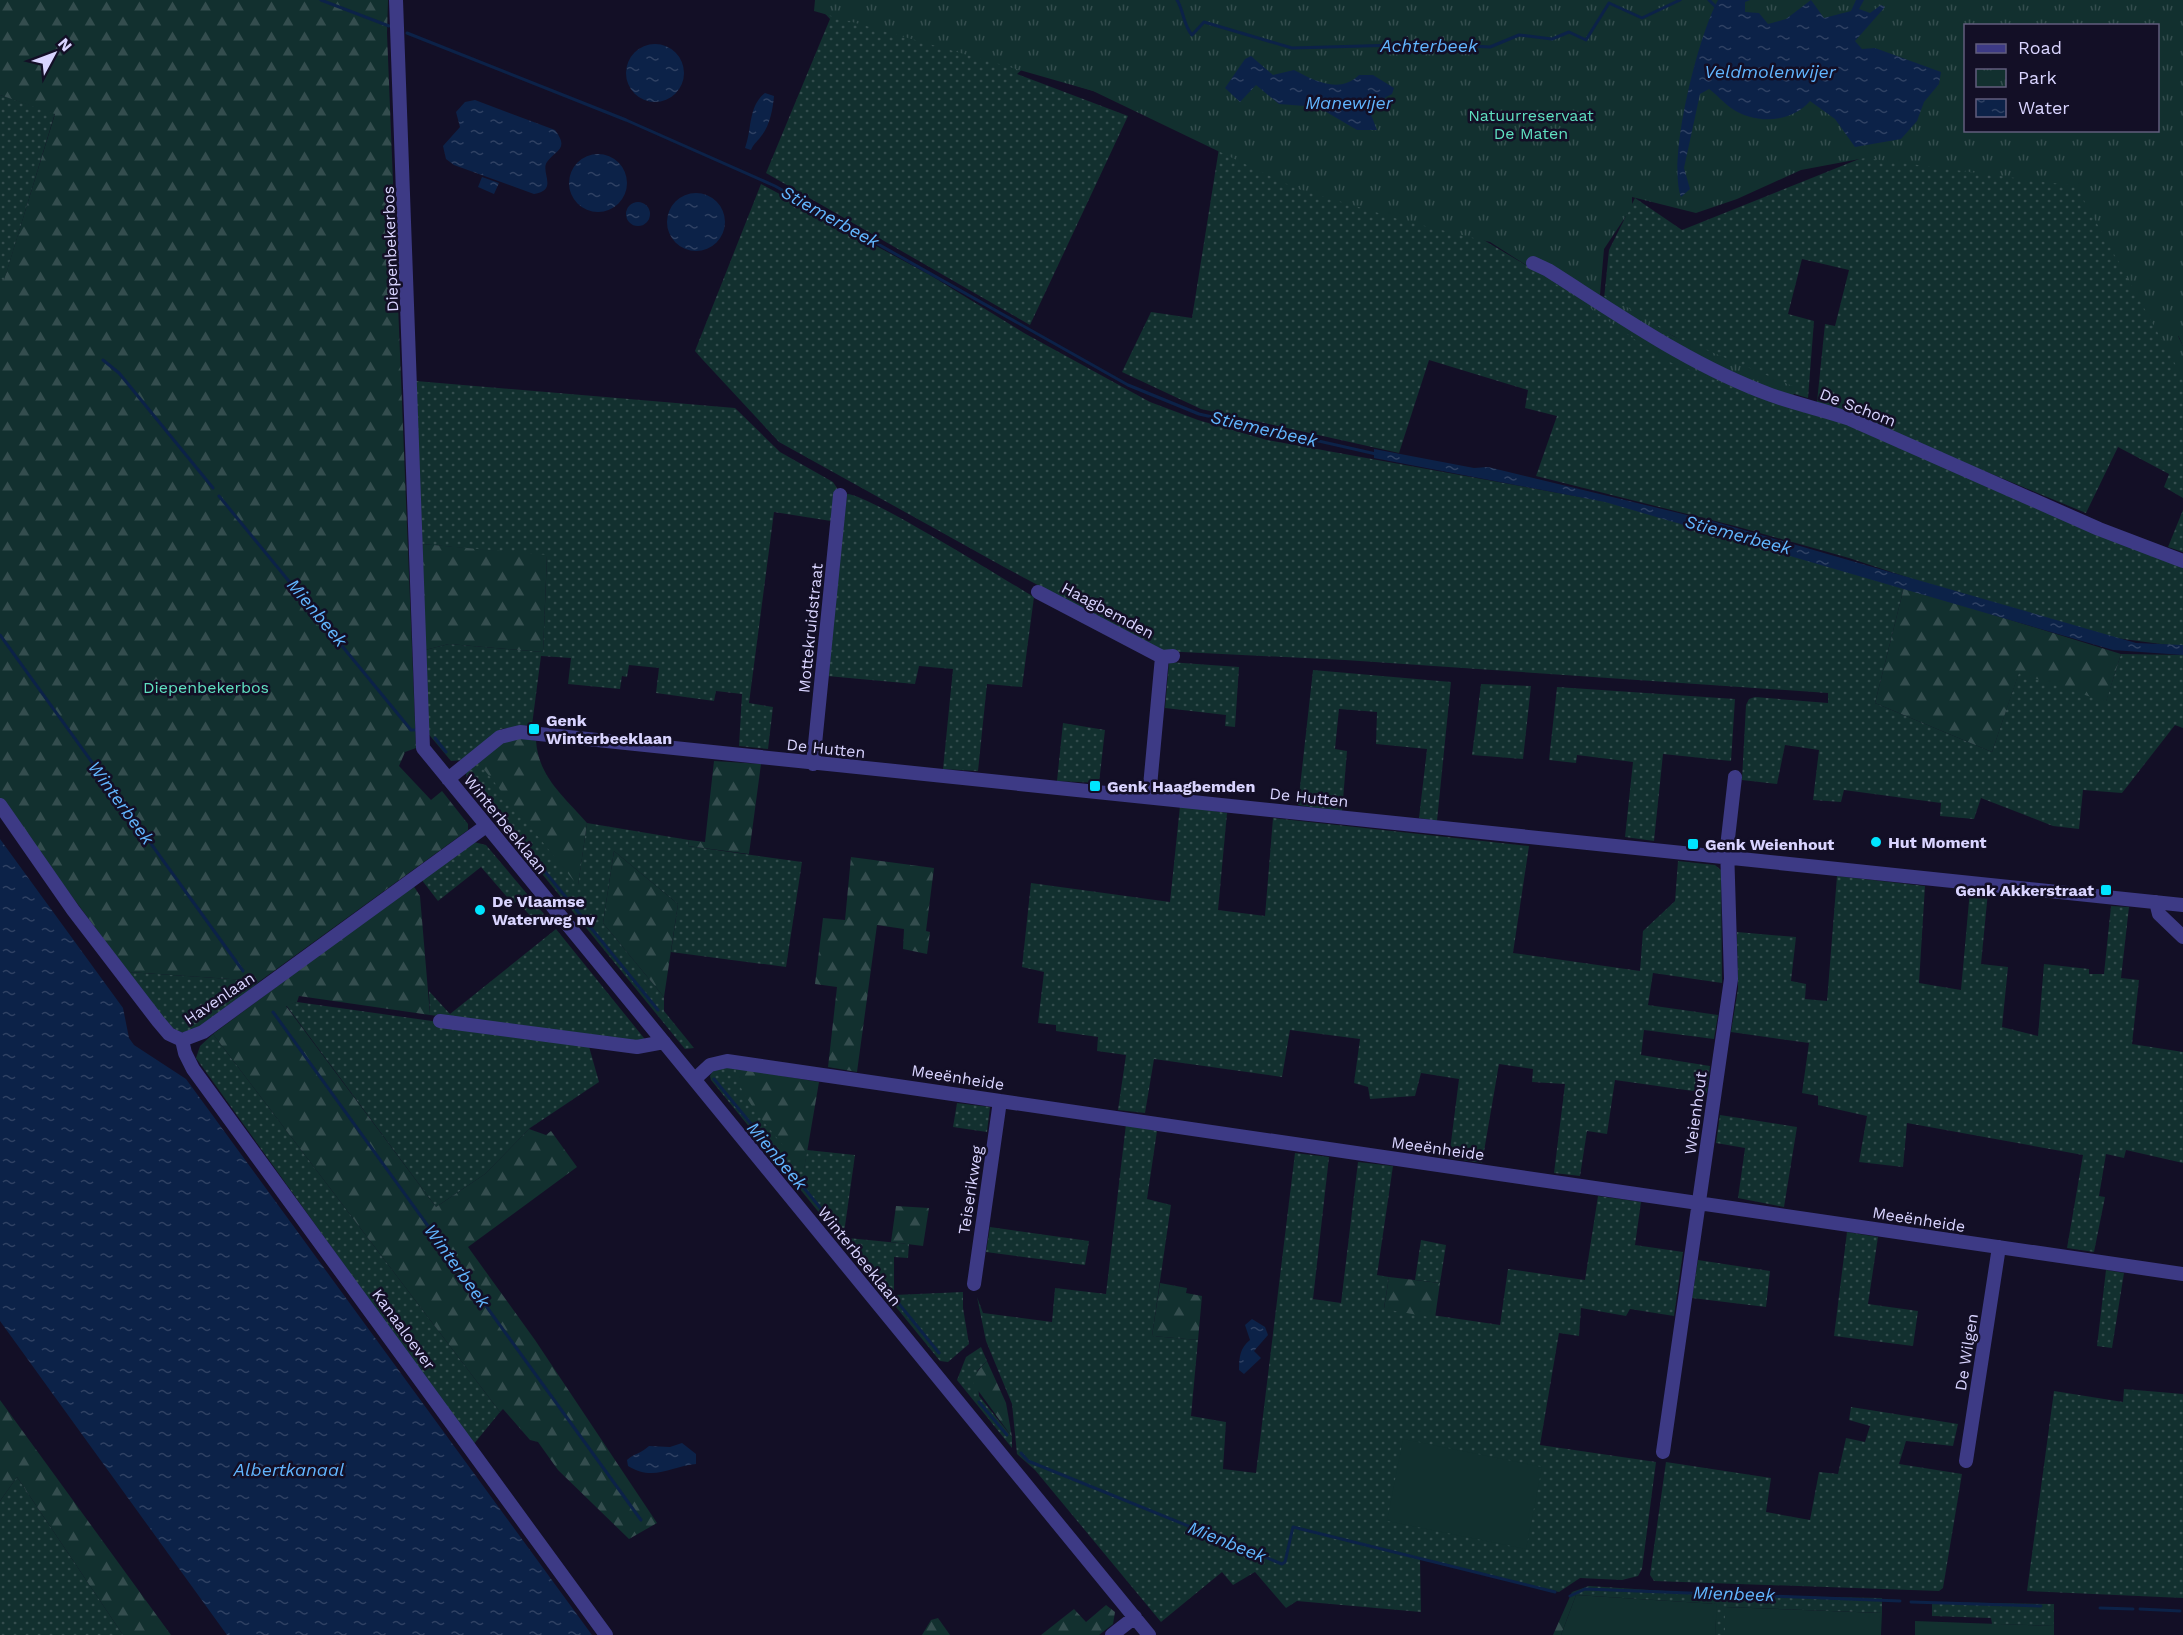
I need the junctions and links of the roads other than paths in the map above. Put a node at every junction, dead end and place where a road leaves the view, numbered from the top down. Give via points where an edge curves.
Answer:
1 (396, 0) edge
2 (1533, 263) dead end
3 (840, 495) dead end
4 (2183, 561) edge
5 (1038, 592) dead end
6 (423, 748) joint
7 (813, 764) junction
8 (1735, 777) dead end
9 (448, 779) junction
10 (1149, 796) junction
11 (0, 805) edge
12 (486, 826) junction
13 (1728, 857) junction
14 (2156, 902) junction
15 (2183, 905) edge
16 (2183, 937) edge
17 (440, 1021) dead end
18 (182, 1040) junction
19 (664, 1042) junction
20 (695, 1079) junction
21 (1000, 1101) junction
22 (1699, 1202) junction
23 (1999, 1247) junction
24 (2183, 1274) edge
25 (974, 1284) dead end
26 (1663, 1452) dead end
27 (1966, 1461) dead end
28 (1135, 1617) junction
29 (606, 1635) edge
30 (1112, 1635) edge
31 (1149, 1635) edge

1 - 6 street, Diepenbekerbos
2 - 4 street, De Schom via 1666,344 1770,395 1850,419
3 - 7 street, Mottekruidstraat
5 - 10 street, Haagbemden via 1168,656
6 - 9 street, Winterbeeklaan
7 - 9 street, De Hutten via 520,732 500,737
7 - 10 street, De Hutten
8 - 13 street, Weienhout
9 - 12 street, Winterbeeklaan
10 - 13 street, De Hutten
11 - 18 street, Havenlaan via 137,993 169,1034
12 - 18 street, Havenlaan via 202,1032
12 - 19 street, Winterbeeklaan
13 - 14 street, De Hutten
13 - 22 street, Weienhout via 1731,980
14 - 15 street, De Hutten
14 - 16 street via 2159,914
17 - 19 street via 637,1047
18 - 29 street, Kanaaloever via 194,1069
19 - 20 street, Winterbeeklaan
20 - 21 street, Meeënheide via 710,1065 727,1060
20 - 28 street, Winterbeeklaan
21 - 22 street, Meeënheide
21 - 25 street, Teiserikweg
22 - 23 street, Meeënheide
22 - 26 street, Weienhout
23 - 24 street, Meeënheide
23 - 27 street, De Wilgen
28 - 30 street
28 - 31 street, Winterbeeklaan

